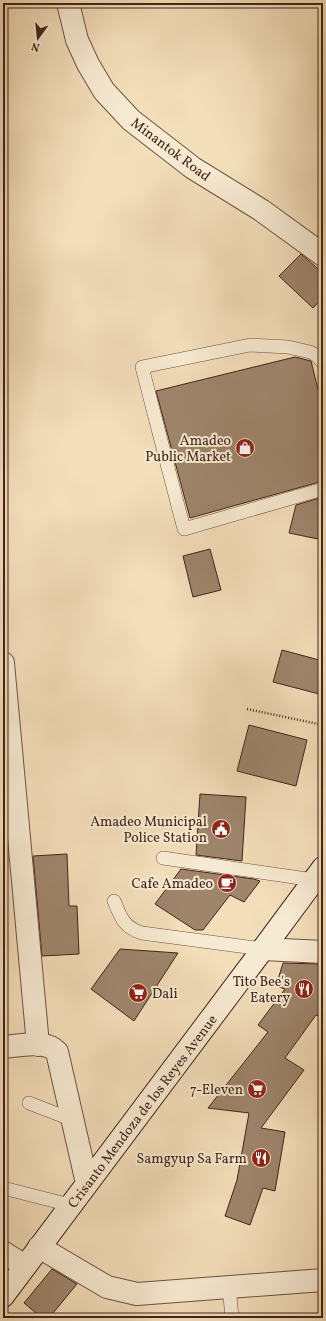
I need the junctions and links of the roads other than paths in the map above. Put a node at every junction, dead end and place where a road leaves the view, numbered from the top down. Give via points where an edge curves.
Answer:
1 (68, 3) edge
2 (323, 255) edge
3 (323, 363) edge
4 (323, 489) edge
5 (3, 662) edge
6 (163, 858) dead end
7 (319, 874) edge
8 (114, 901) dead end
9 (264, 949) junction
10 (323, 952) edge
11 (38, 1045) junction
12 (3, 1047) edge
13 (29, 1103) dead end
14 (73, 1120) junction
15 (87, 1183) junction
16 (3, 1188) edge
17 (70, 1205) junction
18 (39, 1247) junction
19 (3, 1252) edge
20 (25, 1266) junction
21 (323, 1280) edge
22 (229, 1286) junction
23 (3, 1296) edge
24 (232, 1318) edge

1 - 2 street, Minantok Road via 77,40 88,64 104,91 131,120 193,168 261,210
3 - 4 lane via 310,352 288,347 250,345 142,367 184,529
5 - 11 street
6 - 7 lane
7 - 9 street, Crisanto Mendoza de los Reyes Avenue
8 - 9 lane via 124,923 132,930
9 - 10 street
9 - 15 street, Crisanto Mendoza de los Reyes Avenue
11 - 12 street
11 - 14 street via 53,1048 57,1052
13 - 14 lane
14 - 15 street
15 - 17 street, Crisanto Mendoza de los Reyes Avenue
16 - 17 lane
17 - 18 street, Crisanto Mendoza de los Reyes Avenue
18 - 20 street, Crisanto Mendoza de los Reyes Avenue
18 - 22 street via 107,1287 137,1294
19 - 20 street
20 - 23 street, Crisanto Mendoza de los Reyes Avenue
21 - 22 street
22 - 24 lane

